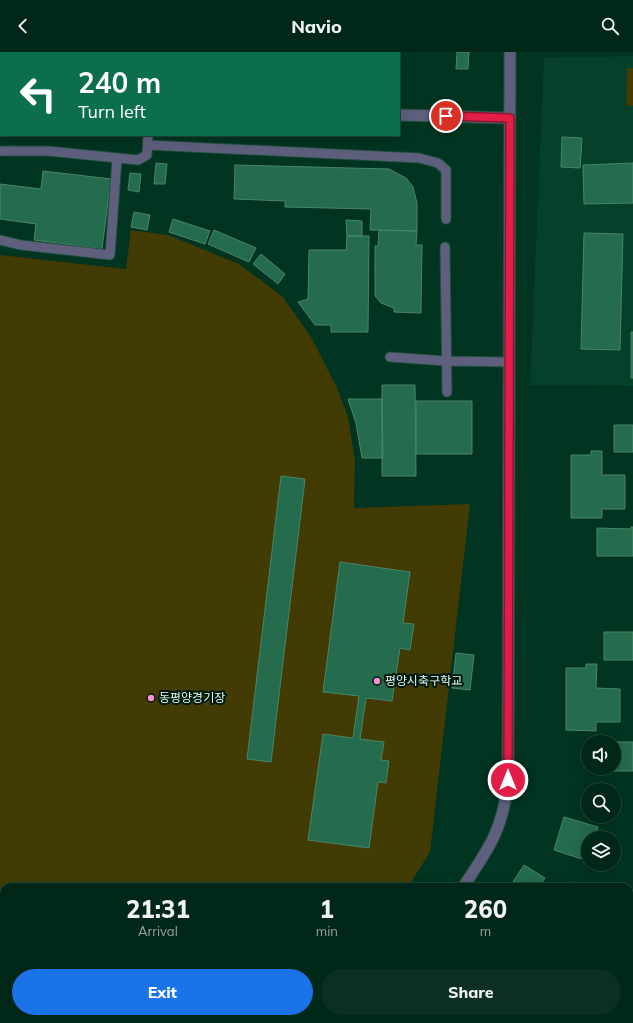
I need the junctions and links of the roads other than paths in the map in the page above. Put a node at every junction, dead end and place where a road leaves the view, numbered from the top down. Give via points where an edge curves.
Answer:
1 (510, 52) edge
2 (400, 115) edge
3 (510, 118) junction
4 (148, 136) edge
5 (148, 145) junction
6 (0, 151) edge
7 (117, 159) junction
8 (446, 219) dead end
9 (0, 240) edge
10 (445, 247) dead end
11 (390, 357) dead end
12 (446, 362) junction
13 (509, 362) junction
14 (447, 392) dead end
15 (466, 883) edge

1 - 3 street
2 - 3 street
3 - 13 street
4 - 5 lane
5 - 7 lane via 147,155 138,160
5 - 8 lane via 419,158 438,163 446,170
6 - 7 lane via 48,152
7 - 9 lane via 110,255 21,245
10 - 12 lane
11 - 12 lane
12 - 13 lane
12 - 14 lane
13 - 15 street via 506,800 492,842

